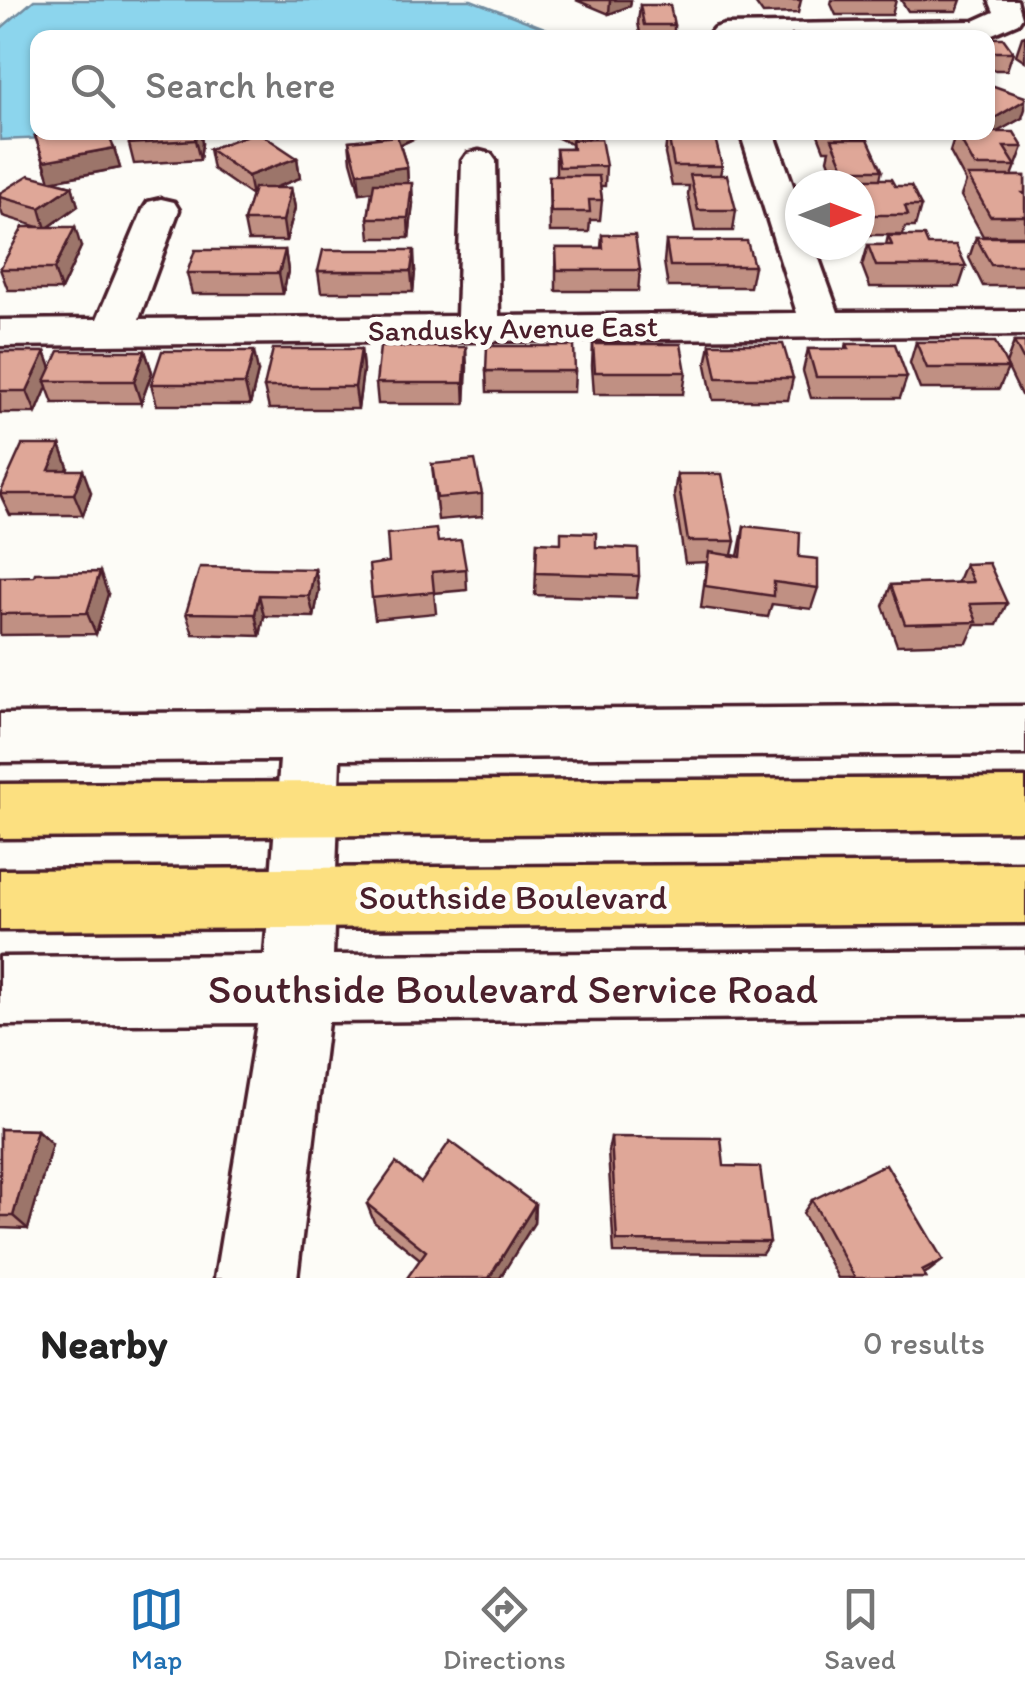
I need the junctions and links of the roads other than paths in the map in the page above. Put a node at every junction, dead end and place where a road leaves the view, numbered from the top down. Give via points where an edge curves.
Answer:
1 (1003, 0) edge
2 (708, 6) dead end
3 (723, 30) edge
4 (978, 30) edge
5 (760, 140) edge
6 (479, 161) dead end
7 (161, 210) dead end
8 (1025, 323) edge
9 (822, 326) junction
10 (478, 329) junction
11 (113, 332) junction
12 (0, 333) edge
13 (1025, 730) edge
14 (311, 736) junction
15 (0, 738) edge
16 (1025, 804) edge
17 (307, 810) junction
18 (0, 812) edge
19 (1025, 892) edge
20 (303, 898) junction
21 (0, 900) edge
22 (1025, 983) edge
23 (297, 990) junction
24 (0, 992) edge
25 (256, 1278) edge

1 - 4 street via 1008,17
2 - 3 street
5 - 9 street
6 - 10 street
7 - 11 street
8 - 9 street, Sandusky Avenue East
9 - 10 street, Sandusky Avenue East
10 - 11 street, Sandusky Avenue East
11 - 12 street, Sandusky Avenue East
13 - 14 street
14 - 15 street
14 - 17 street
16 - 17 highway
17 - 18 highway
17 - 20 street
19 - 20 highway, Southside Boulevard
20 - 21 highway, Southside Boulevard
20 - 23 street
22 - 23 street, Southside Boulevard Service Road
23 - 24 street, Southside Boulevard Service Road
23 - 25 street

